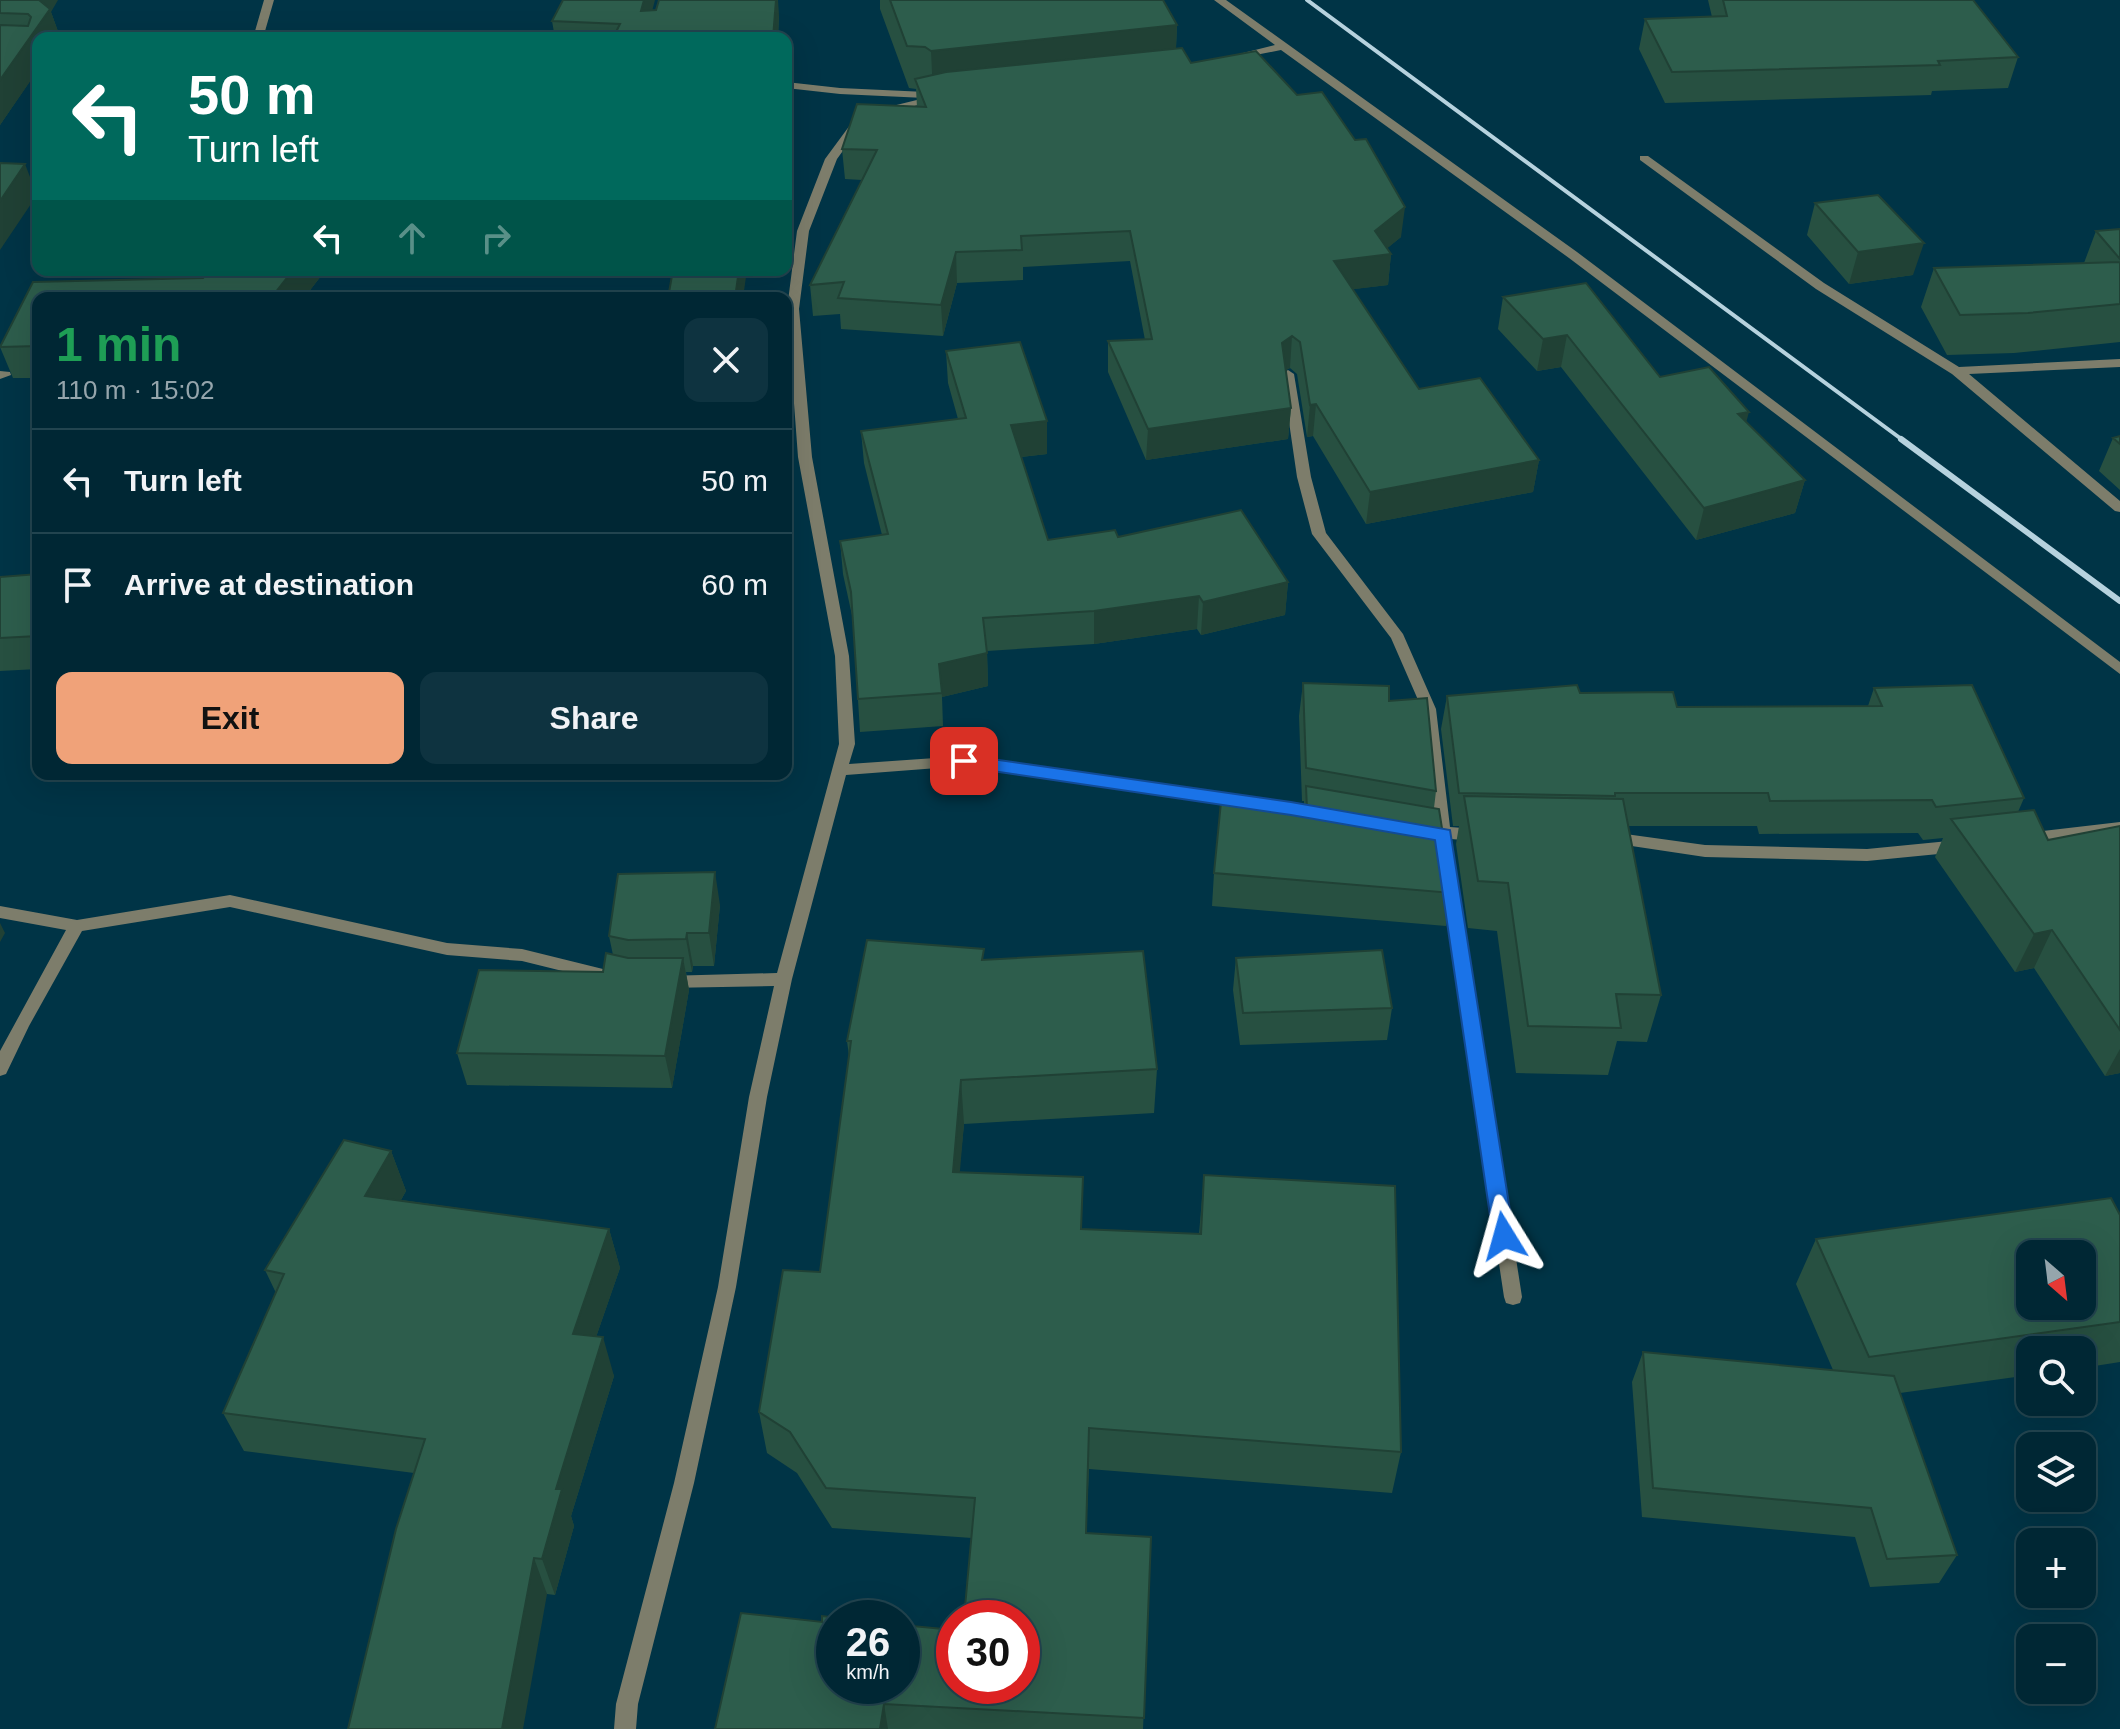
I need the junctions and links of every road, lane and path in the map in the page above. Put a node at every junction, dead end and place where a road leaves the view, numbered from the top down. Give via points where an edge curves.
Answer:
1 (269, 0) edge
2 (1219, 0) edge
3 (260, 32) edge
4 (1283, 46) junction
5 (1227, 60) edge
6 (792, 86) edge
7 (840, 91) junction
8 (876, 112) edge
9 (1644, 158) dead end
10 (792, 322) edge
11 (792, 344) edge
12 (2120, 363) edge
13 (1957, 371) junction
14 (1288, 374) edge
15 (2120, 508) edge
16 (2120, 669) edge
17 (840, 770) junction
18 (1322, 814) edge
19 (2120, 828) edge
20 (1413, 830) edge
21 (1443, 835) junction
22 (1489, 836) edge
23 (1596, 838) edge
24 (2007, 840) edge
25 (1976, 844) edge
26 (0, 912) edge
27 (77, 926) junction
28 (784, 979) junction
29 (0, 1069) edge
30 (1513, 1297) dead end
31 (625, 1729) edge

1 - 3 street
2 - 4 street
4 - 5 street
4 - 16 street via 1573,255
6 - 7 street
7 - 8 street via 947,96
7 - 10 street via 862,116 831,159 803,231
9 - 13 street via 1820,286
11 - 17 street via 805,457 842,656 847,744
12 - 13 street
13 - 15 street
14 - 21 street via 1319,534 1398,637 1429,709
17 - 18 street via 964,761
17 - 28 street
19 - 24 street
20 - 21 street
21 - 22 street
21 - 30 street
23 - 25 street via 1705,851 1867,855
26 - 27 street
27 - 28 street via 230,901 447,949 522,955 642,982
27 - 29 street
28 - 31 street via 758,1097 727,1287

